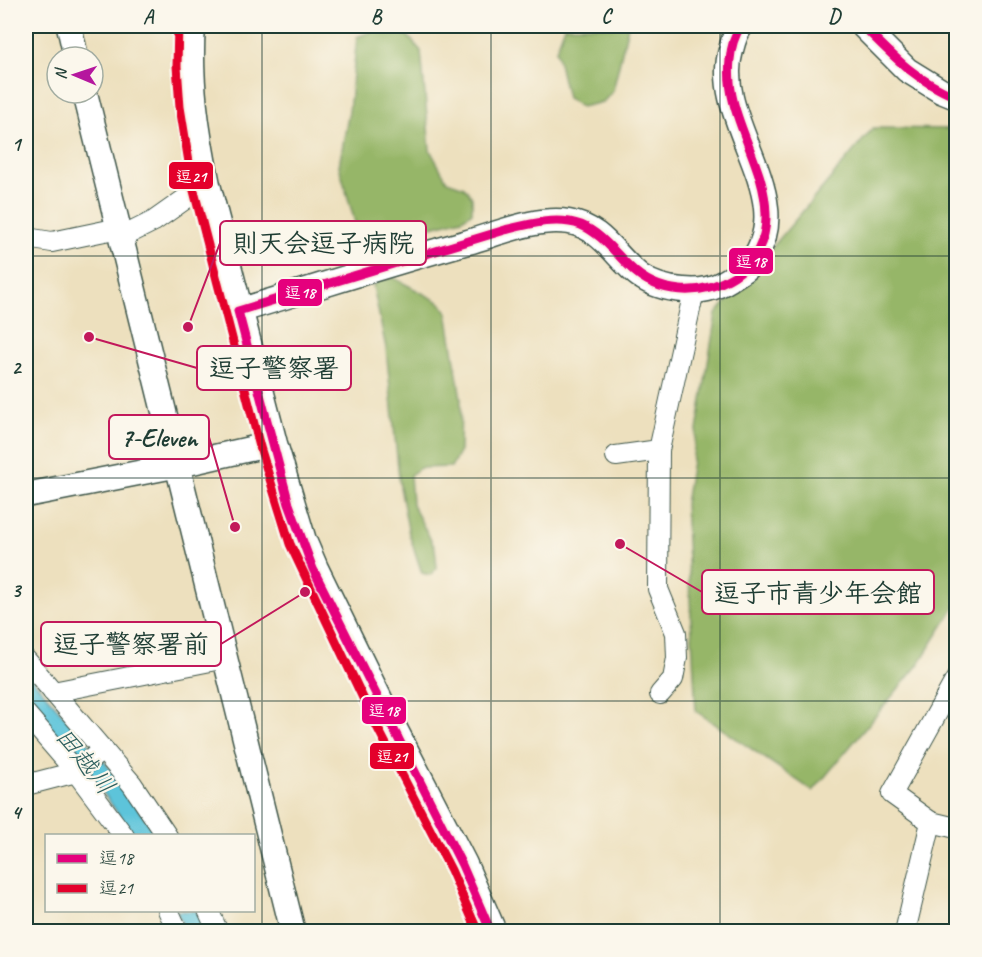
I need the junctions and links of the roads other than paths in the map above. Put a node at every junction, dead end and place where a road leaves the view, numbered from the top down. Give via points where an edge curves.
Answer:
1 (69, 26) edge
2 (190, 26) edge
3 (741, 26) edge
4 (863, 26) edge
5 (73, 45) edge
6 (957, 97) edge
7 (89, 105) edge
8 (206, 185) junction
9 (121, 233) junction
10 (26, 238) edge
11 (694, 291) junction
12 (238, 311) junction
13 (272, 444) junction
14 (659, 450) junction
15 (616, 456) dead end
16 (179, 465) junction
17 (26, 495) edge
18 (226, 658) junction
19 (26, 660) edge
20 (957, 679) edge
21 (53, 692) junction
22 (660, 694) dead end
23 (26, 714) edge
24 (102, 750) junction
25 (78, 771) junction
26 (26, 785) edge
27 (931, 822) junction
28 (957, 828) edge
29 (123, 834) edge
30 (166, 834) edge
31 (169, 912) edge
32 (209, 912) edge
33 (178, 932) edge
34 (218, 932) edge
35 (293, 932) edge
36 (491, 932) edge
37 (905, 932) edge

1 - 5 street
2 - 8 main road via 190,84
3 - 11 street via 728,58 728,88 765,193 767,220 761,245 748,267 709,290
4 - 6 street via 907,69
7 - 9 street
8 - 9 street via 154,221
8 - 12 main road
9 - 10 street via 52,242
9 - 16 street
11 - 12 street via 662,287 640,276 591,230 557,220 433,251
11 - 14 street
12 - 13 main road
13 - 16 street
13 - 36 main road via 313,569 462,865
14 - 15 street
14 - 22 street via 658,589 676,633 677,658 673,679
16 - 17 street
16 - 18 street
18 - 21 street
18 - 35 street
19 - 21 street
20 - 27 street via 892,794
21 - 24 street
23 - 25 street
24 - 25 street
24 - 30 street via 132,784
25 - 26 street
25 - 29 street
27 - 28 street
27 - 37 street
31 - 33 street
32 - 34 street

